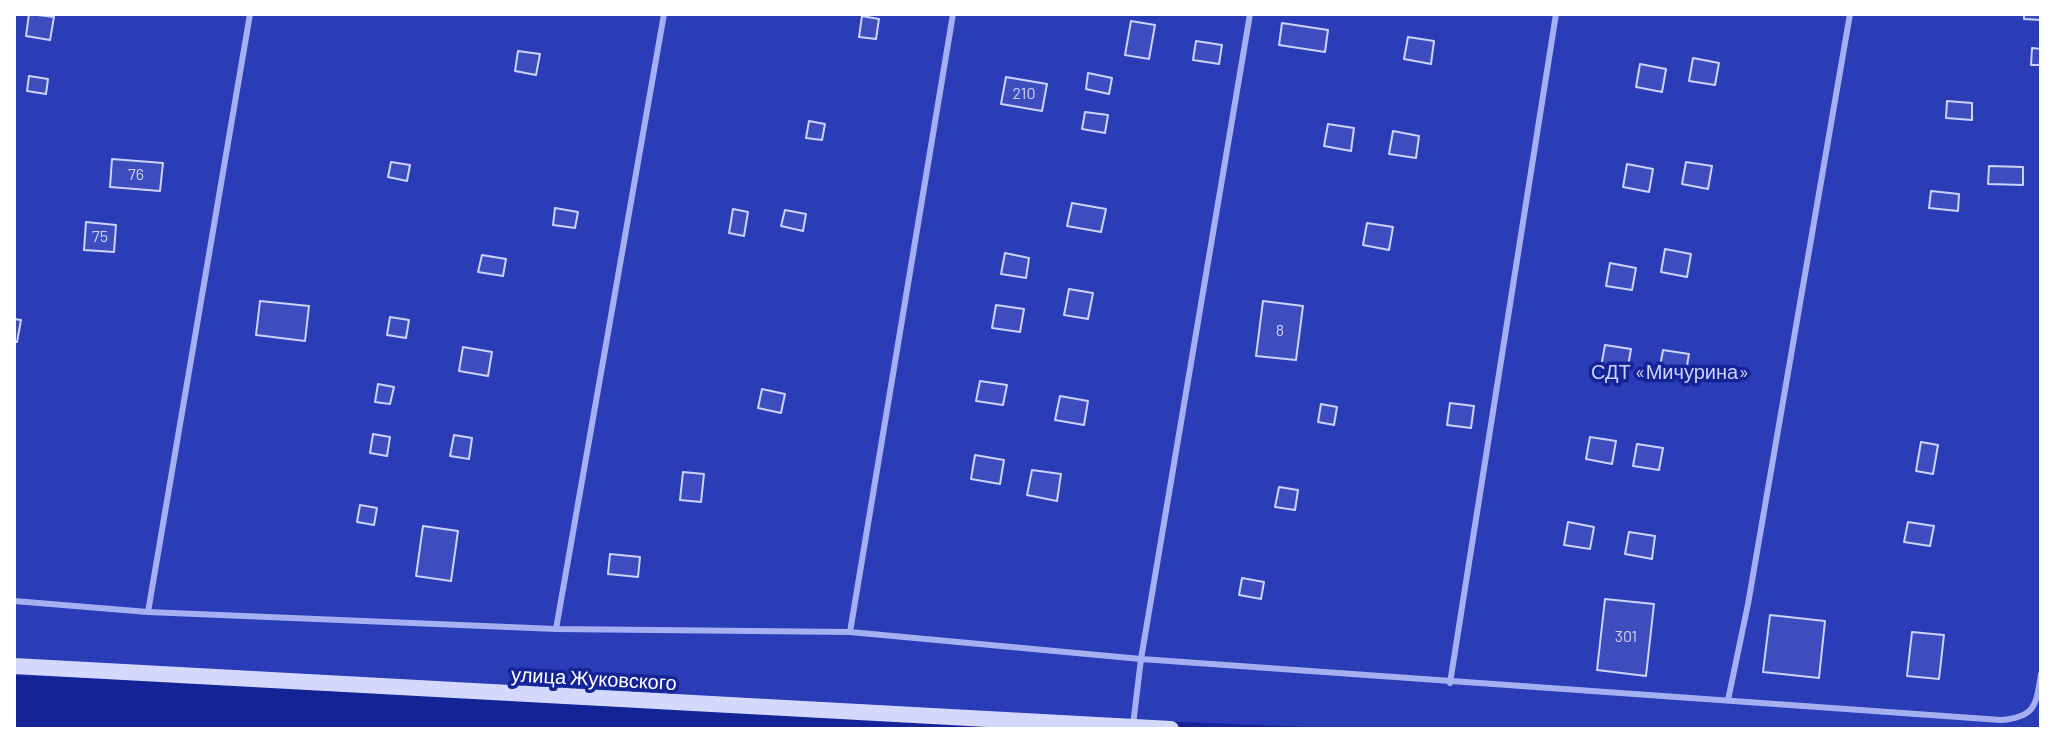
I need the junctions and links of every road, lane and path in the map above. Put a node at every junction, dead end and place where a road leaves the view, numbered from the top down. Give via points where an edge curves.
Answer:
1 (250, 14) edge
2 (664, 14) edge
3 (953, 14) edge
4 (1250, 14) edge
5 (1556, 14) edge
6 (1850, 14) edge
7 (14, 601) edge
8 (148, 612) junction
9 (556, 629) junction
10 (850, 632) junction
11 (1141, 659) junction
12 (14, 666) edge
13 (2041, 674) edge
14 (1450, 683) junction
15 (1728, 700) junction
16 (1133, 727) junction
17 (1171, 729) edge

1 - 8 lane
2 - 9 lane
3 - 10 lane
4 - 11 lane
5 - 14 lane
6 - 15 lane
7 - 8 lane
8 - 9 lane
9 - 10 lane
10 - 11 lane
11 - 14 lane
11 - 16 lane
12 - 16 main road, улица Жуковского
13 - 15 lane via 2029,714 2010,719
14 - 15 lane
16 - 17 main road, улица Жуковского

